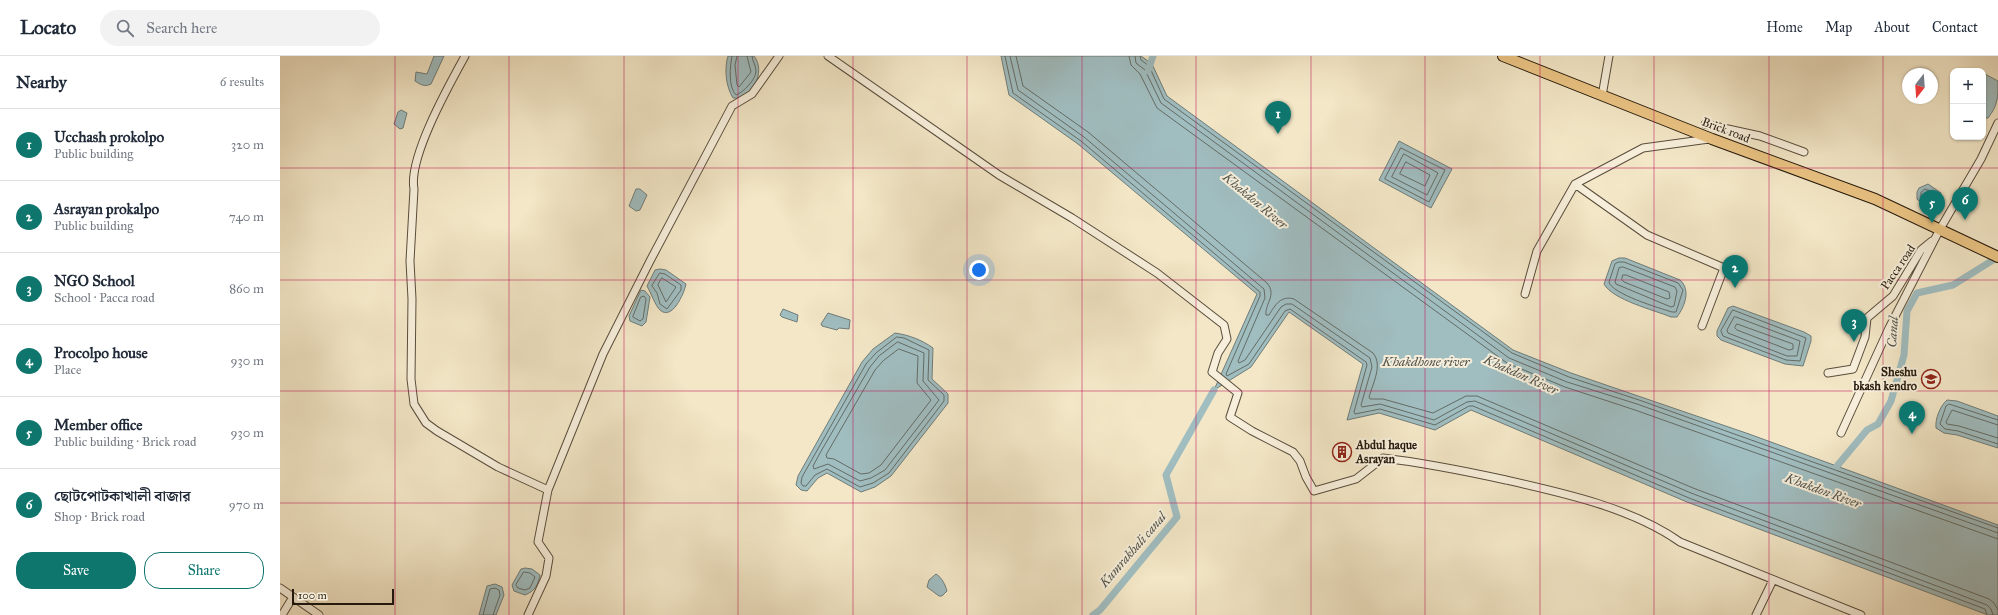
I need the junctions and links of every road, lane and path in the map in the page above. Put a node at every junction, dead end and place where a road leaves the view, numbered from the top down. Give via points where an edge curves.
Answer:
1 (465, 56) edge
2 (778, 56) edge
3 (828, 56) edge
4 (1503, 56) edge
5 (1609, 56) edge
6 (1602, 96) junction
7 (1998, 123) edge
8 (1705, 124) dead end
9 (1727, 129) junction
10 (1712, 139) junction
11 (1722, 143) junction
12 (1804, 152) dead end
13 (1575, 184) junction
14 (1940, 229) junction
15 (1934, 240) junction
16 (1998, 257) edge
17 (1524, 294) dead end
18 (1702, 326) dead end
19 (1828, 373) dead end
20 (1841, 433) dead end
21 (548, 490) junction
22 (1773, 580) junction
23 (280, 588) edge
24 (293, 597) junction
25 (282, 615) edge
26 (319, 615) edge
27 (528, 615) edge
28 (1756, 615) edge
29 (1861, 615) edge

1 - 21 street via 445,92 423,143 412,179 414,189 410,261 411,379 414,404 426,423 437,431 498,467
2 - 21 street via 752,94 732,106 709,146 603,354
3 - 22 street via 999,175 1157,273 1224,325 1227,339 1218,353 1212,372 1238,393 1230,417 1293,452 1314,491 1356,479 1383,458 1426,463 1568,494 1662,530 1680,542
4 - 6 main road, Brick road
5 - 6 street
6 - 10 main road, Brick road
7 - 14 street via 1981,159
8 - 9 street
9 - 11 street
9 - 12 street via 1760,136
10 - 11 main road, Brick road
10 - 13 street via 1643,148
11 - 14 main road, Brick road via 1875,199
13 - 17 street via 1537,251
13 - 18 street via 1647,235 1724,268
14 - 15 street
14 - 16 main road, Brick road
15 - 19 street, Pacca road via 1921,250 1893,296 1867,318 1866,337 1853,369
15 - 20 street via 1889,328
21 - 27 street via 538,542 549,558 546,576
22 - 28 street
22 - 29 street
23 - 24 street
24 - 25 street
24 - 26 street

